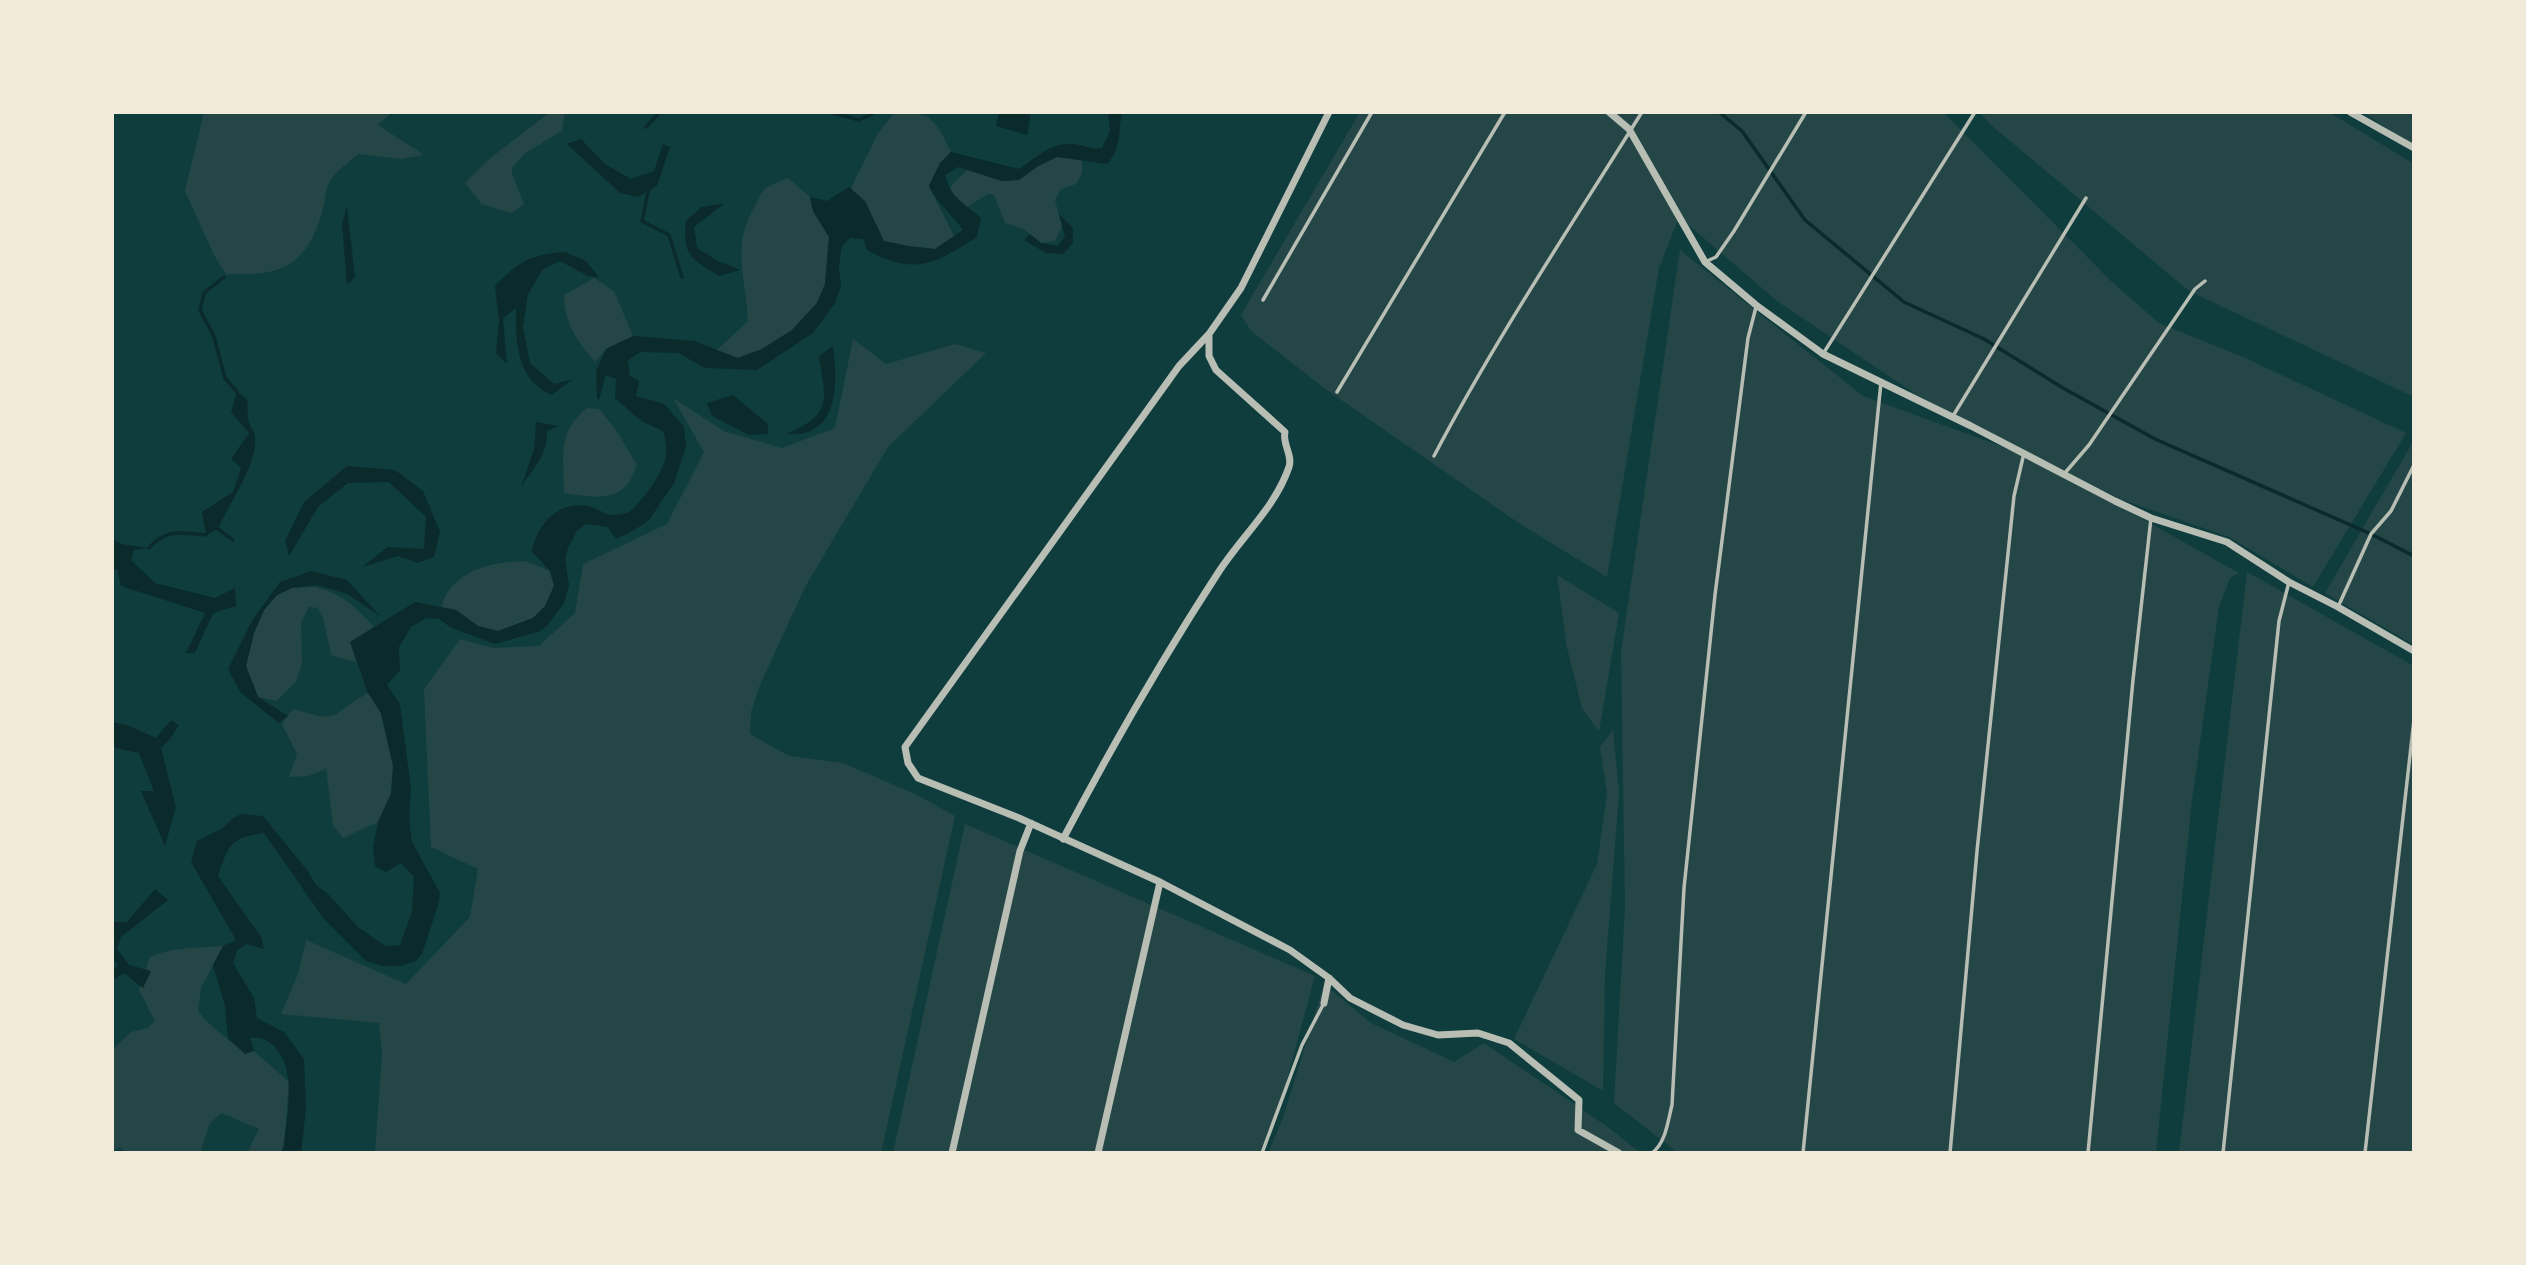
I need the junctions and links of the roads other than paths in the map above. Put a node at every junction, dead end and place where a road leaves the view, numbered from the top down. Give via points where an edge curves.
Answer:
1 (1329, 112) edge
2 (1372, 112) edge
3 (1505, 112) edge
4 (1609, 112) edge
5 (1642, 112) edge
6 (1806, 112) edge
7 (1975, 112) edge
8 (2350, 112) edge
9 (1629, 129) junction
10 (2414, 148) edge
11 (2086, 198) dead end
12 (1705, 262) junction
13 (2205, 281) dead end
14 (1263, 300) dead end
15 (1756, 305) junction
16 (1209, 334) junction
17 (1824, 354) junction
18 (1881, 381) junction
19 (1337, 391) dead end
20 (1952, 418) junction
21 (2024, 453) junction
22 (1434, 456) dead end
23 (2414, 465) edge
24 (2064, 474) junction
25 (2151, 517) junction
26 (2289, 582) junction
27 (2338, 607) junction
28 (2414, 651) edge
29 (2414, 720) edge
30 (1031, 823) junction
31 (1063, 839) junction
32 (1160, 882) junction
33 (1329, 978) junction
34 (1324, 1003) joint
35 (952, 1153) edge
36 (1098, 1153) edge
37 (1262, 1153) edge
38 (1619, 1153) edge
39 (1653, 1153) edge
40 (1803, 1153) edge
41 (1950, 1153) edge
42 (2088, 1153) edge
43 (2223, 1153) edge
44 (2365, 1153) edge

1 - 16 street via 1241,288
2 - 14 lane
3 - 19 lane
4 - 9 street
5 - 9 lane
6 - 12 lane via 1734,231 1716,257
7 - 17 lane
8 - 10 street
9 - 12 street
9 - 22 lane
11 - 20 lane
12 - 15 street
13 - 24 lane
15 - 17 street
15 - 39 lane via 1714,595 1684,888 1672,1105
16 - 30 street via 1178,366 905,747 918,778
16 - 31 street via 1209,356 1216,370 1285,432 1290,464 1277,496 1220,570 1134,709
17 - 18 street
18 - 20 street
18 - 40 lane
20 - 21 street
21 - 24 street
21 - 41 lane via 2014,496
23 - 27 lane via 2391,511 2371,534
24 - 25 street
25 - 26 street via 2227,542
25 - 42 lane
26 - 27 street
26 - 43 lane via 2279,621
27 - 28 street
29 - 44 lane
30 - 31 street
30 - 35 street via 1020,851
31 - 32 street
32 - 33 street via 1290,950
32 - 36 street
33 - 34 street
33 - 38 street via 1350,998 1403,1025 1438,1035 1478,1033 1509,1043 1580,1100 1578,1130
34 - 37 lane via 1302,1045

